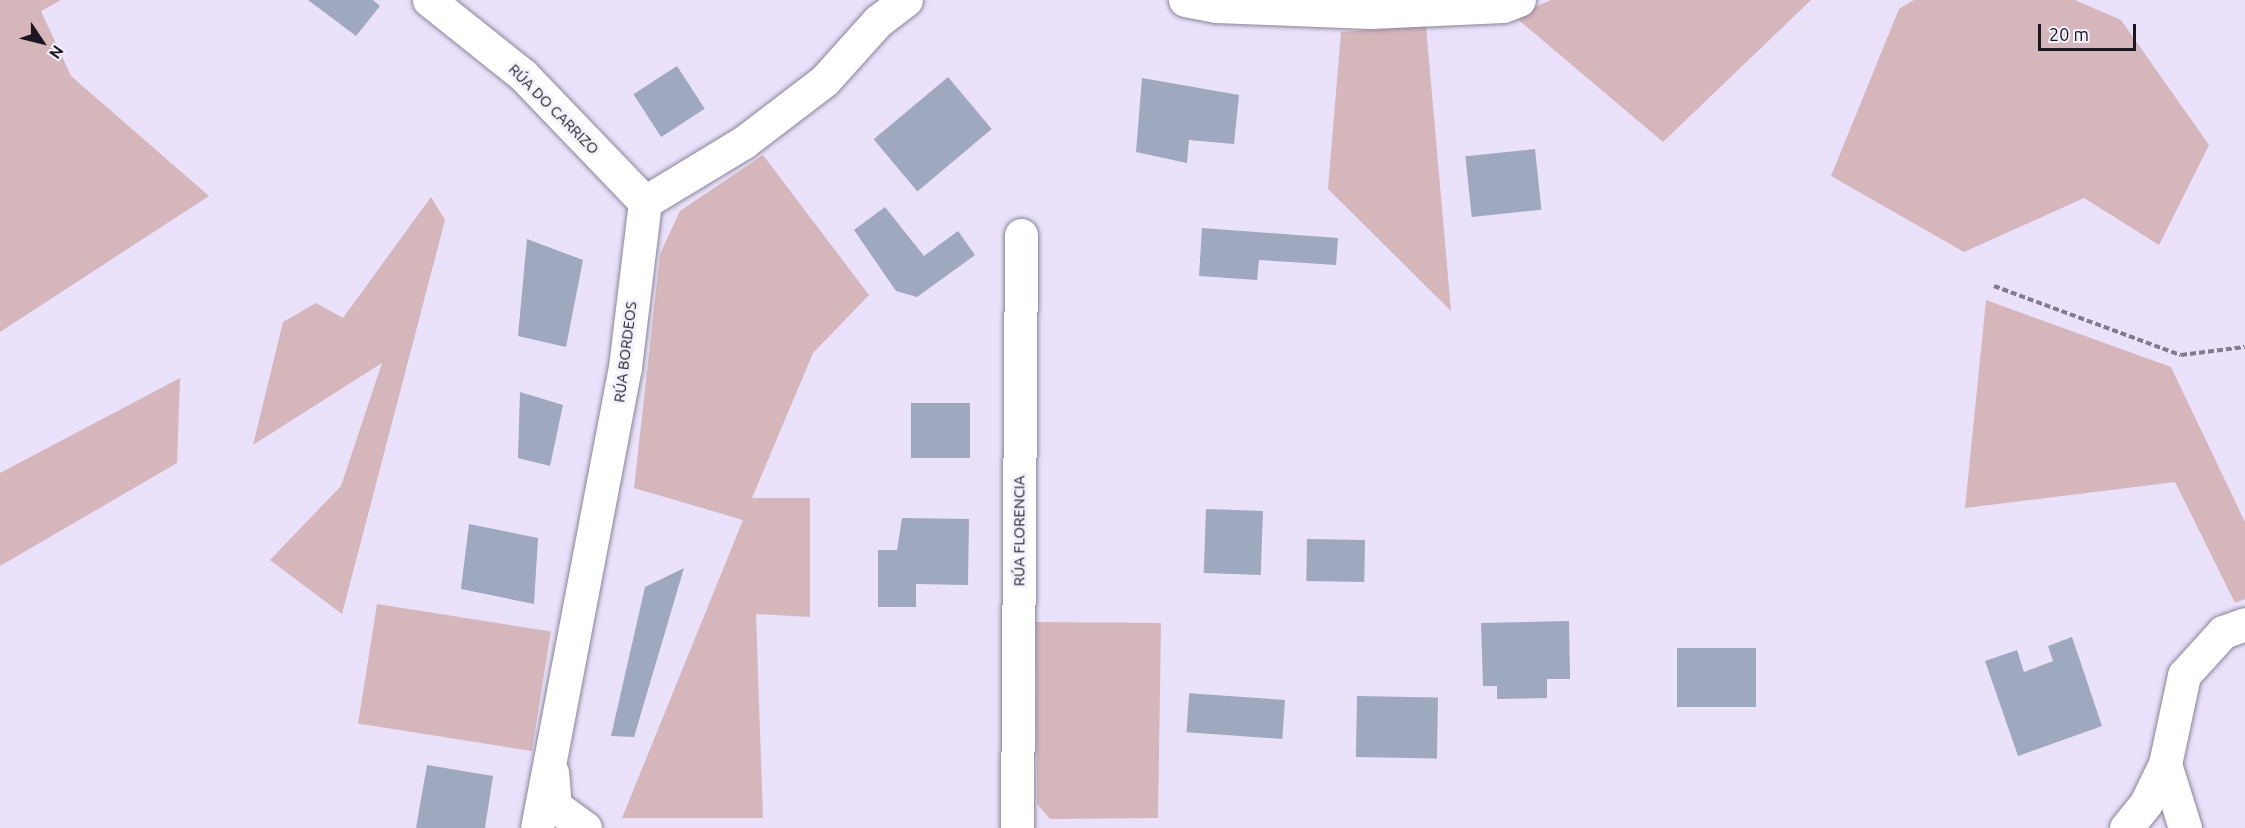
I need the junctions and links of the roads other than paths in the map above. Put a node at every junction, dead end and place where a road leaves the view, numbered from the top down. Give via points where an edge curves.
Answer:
1 (429, 0) edge
2 (906, 0) edge
3 (1185, 0) edge
4 (1520, 0) edge
5 (1429, 5) edge
6 (874, 10) edge
7 (645, 202) junction
8 (1021, 235) dead end
9 (2245, 624) edge
10 (550, 752) junction
11 (2165, 764) junction
12 (537, 828) edge
13 (585, 828) edge
14 (1017, 828) edge
15 (2126, 828) edge
16 (2185, 828) edge

1 - 7 street, RÚA DO CARRIZO via 523,75
2 - 6 street
3 - 5 street via 1216,6 1358,12
4 - 5 street via 1503,6
6 - 7 street via 816,87 744,142
7 - 10 street, RÚA BORDEOS via 625,367
8 - 14 street, RÚA FLORENCIA
9 - 11 street via 2223,632 2184,675
10 - 12 street, RÚA BORDEOS
10 - 13 street via 555,806
11 - 15 street via 2146,803
11 - 16 street via 2178,817

